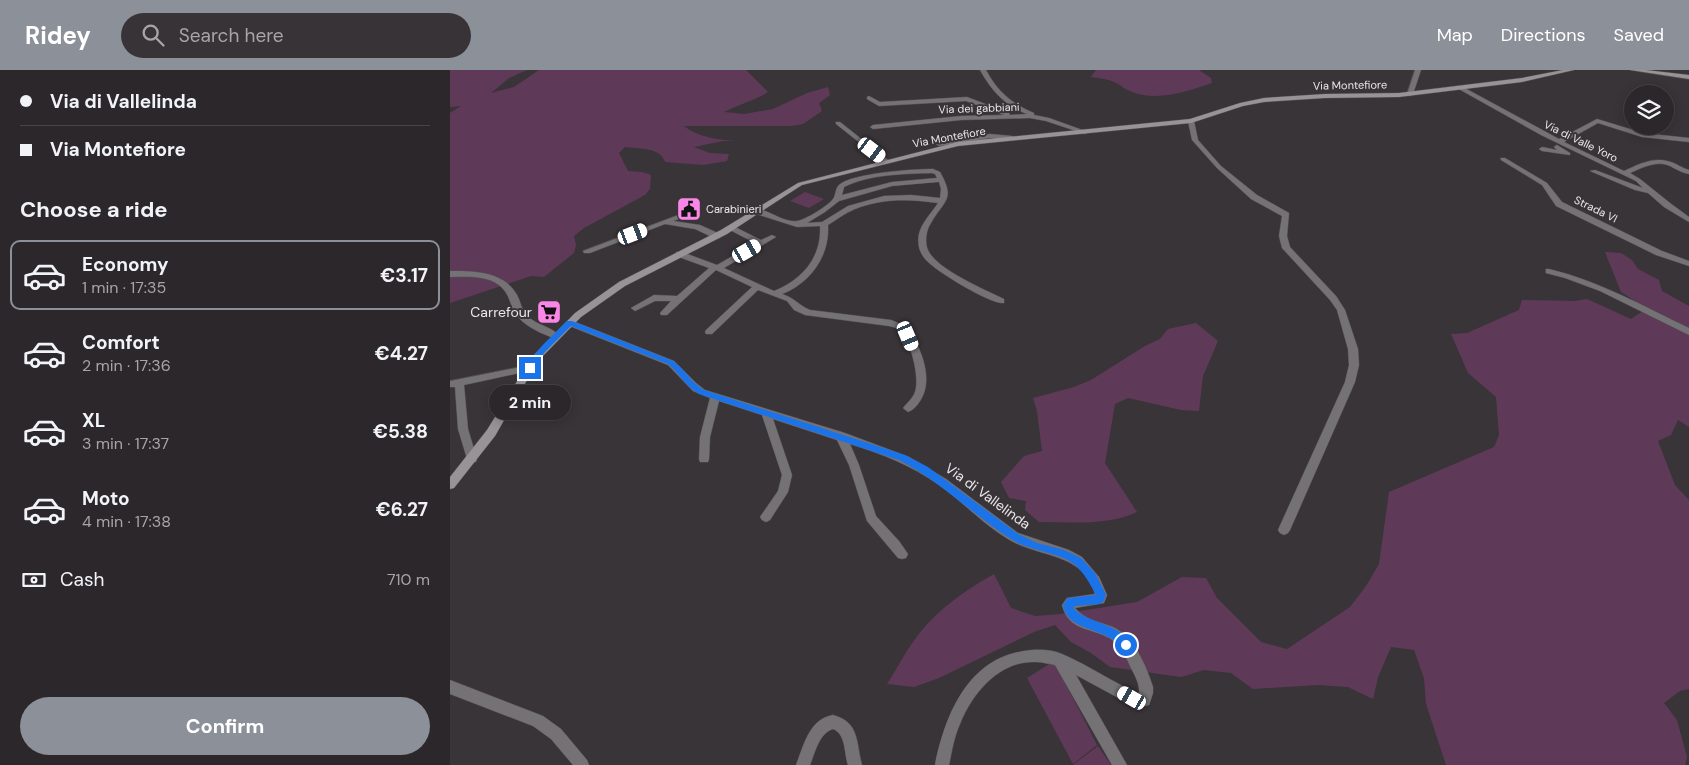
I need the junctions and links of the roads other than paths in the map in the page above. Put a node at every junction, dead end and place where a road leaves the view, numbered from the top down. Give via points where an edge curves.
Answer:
1 (983, 70) edge
2 (1418, 70) edge
3 (1571, 70) edge
4 (1633, 70) edge
5 (1689, 77) edge
6 (1459, 87) junction
7 (1410, 94) junction
8 (868, 98) dead end
9 (1020, 116) junction
10 (1047, 119) junction
11 (1191, 121) junction
12 (838, 123) dead end
13 (873, 127) dead end
14 (1085, 132) junction
15 (1542, 134) junction
16 (1012, 138) junction
17 (1689, 140) edge
18 (1559, 142) junction
19 (939, 144) dead end
20 (1542, 149) dead end
21 (1503, 159) dead end
22 (886, 161) junction
23 (1594, 171) dead end
24 (1689, 172) edge
25 (1625, 173) junction
26 (940, 180) junction
27 (1652, 191) junction
28 (837, 199) junction
29 (1660, 199) junction
30 (943, 201) junction
31 (697, 210) dead end
32 (1689, 211) edge
33 (756, 212) junction
34 (1689, 220) edge
35 (664, 222) junction
36 (797, 224) junction
37 (824, 224) junction
38 (731, 228) junction
39 (717, 236) junction
40 (772, 237) dead end
41 (761, 243) junction
42 (587, 251) dead end
43 (679, 254) junction
44 (1689, 264) edge
45 (717, 268) junction
46 (1549, 271) dead end
47 (450, 274) edge
48 (756, 287) junction
49 (774, 294) junction
50 (679, 299) junction
51 (1001, 301) dead end
52 (635, 308) dead end
53 (664, 313) dead end
54 (570, 323) junction
55 (709, 332) dead end
56 (1689, 332) edge
57 (556, 336) junction
58 (530, 368) junction
59 (454, 383) edge
60 (715, 396) junction
61 (908, 408) dead end
62 (766, 412) junction
63 (841, 436) junction
64 (472, 459) junction
65 (704, 459) dead end
66 (450, 485) edge
67 (766, 517) dead end
68 (1284, 530) dead end
69 (902, 554) dead end
70 (1059, 660) junction
71 (450, 687) edge
72 (582, 765) edge
73 (803, 765) edge
74 (855, 765) edge
75 (942, 765) edge
76 (1120, 765) edge

1 - 10 street via 990,85 1007,101
2 - 7 street
3 - 6 main road, Via Montefiore via 1522,80
4 - 5 main road
6 - 7 main road, Via Montefiore
6 - 15 street, Via di Valle Yoro
7 - 11 main road, Via Montefiore via 1261,100
8 - 9 street via 879,104 969,99 996,111
9 - 10 street, Via dei gabbiani
9 - 13 street, Via dei gabbiani
10 - 14 street, Via dei gabbiani
11 - 14 main road, Via Montefiore
11 - 68 street via 1196,140 1219,167 1254,197 1286,215 1283,236 1286,248 1339,306 1352,345 1354,365 1350,382
12 - 22 street
14 - 16 main road, Via Montefiore
15 - 18 street, Via di Valle Yoro
15 - 20 street via 1568,154
16 - 19 street via 990,136
16 - 22 main road, Via Montefiore via 955,145
17 - 18 street via 1642,135 1597,121
18 - 25 street, Via di Valle Yoro
21 - 44 street, Strada VI via 1545,184 1560,204 1659,253
22 - 33 main road, Via Montefiore via 800,184
23 - 27 street via 1637,189
24 - 25 street via 1658,162
25 - 27 street, Via di Valle Yoro
26 - 28 street via 892,184
26 - 28 street via 937,172 931,171 876,176 843,186
26 - 30 street via 945,189
27 - 29 street, Via di Valle Yoro
28 - 36 street
29 - 32 street
29 - 34 street, Via di Valle Yoro
30 - 37 street via 911,197 878,199 851,208
30 - 51 street via 925,227 924,253 951,275
31 - 35 street
33 - 36 street
33 - 38 main road, Via Montefiore
35 - 39 street via 692,226
35 - 42 street
36 - 37 street
37 - 49 street via 824,242 815,262 790,287
38 - 39 main road, Via Montefiore
38 - 41 street
39 - 43 main road, Via Montefiore
40 - 41 street
41 - 45 street
43 - 45 street
43 - 54 main road, Via Montefiore via 614,289
45 - 48 street
45 - 50 street
46 - 56 street via 1599,286
47 - 57 street via 474,274 496,279 513,296 524,317
48 - 49 street
48 - 55 street
49 - 61 street via 790,299 797,308 808,313 891,323 903,328 916,357 920,378 919,394
50 - 52 street via 654,298
50 - 53 street
54 - 57 main road, Via Montefiore
54 - 60 street, Via di Vallelinda via 670,363 680,370 690,385
57 - 58 main road, Via Montefiore
58 - 59 street
58 - 64 main road, Via Montefiore via 491,434
59 - 64 street
60 - 62 street, Via di Vallelinda
60 - 65 street via 705,437
62 - 63 street, Via di Vallelinda
62 - 67 street via 787,478 783,492
63 - 69 street via 871,518
63 - 70 street, Via di Vallelinda via 915,464 1015,537 1078,561 1101,595 1096,600 1071,602 1069,612 1123,642 1146,684 1145,697 1137,701
64 - 66 main road, Via Montefiore
70 - 75 street via 1042,656 1020,657 1004,662 986,675 968,692 958,708 948,734
70 - 76 street
71 - 72 street via 538,721 556,734
73 - 74 street via 819,730 834,722 846,730

